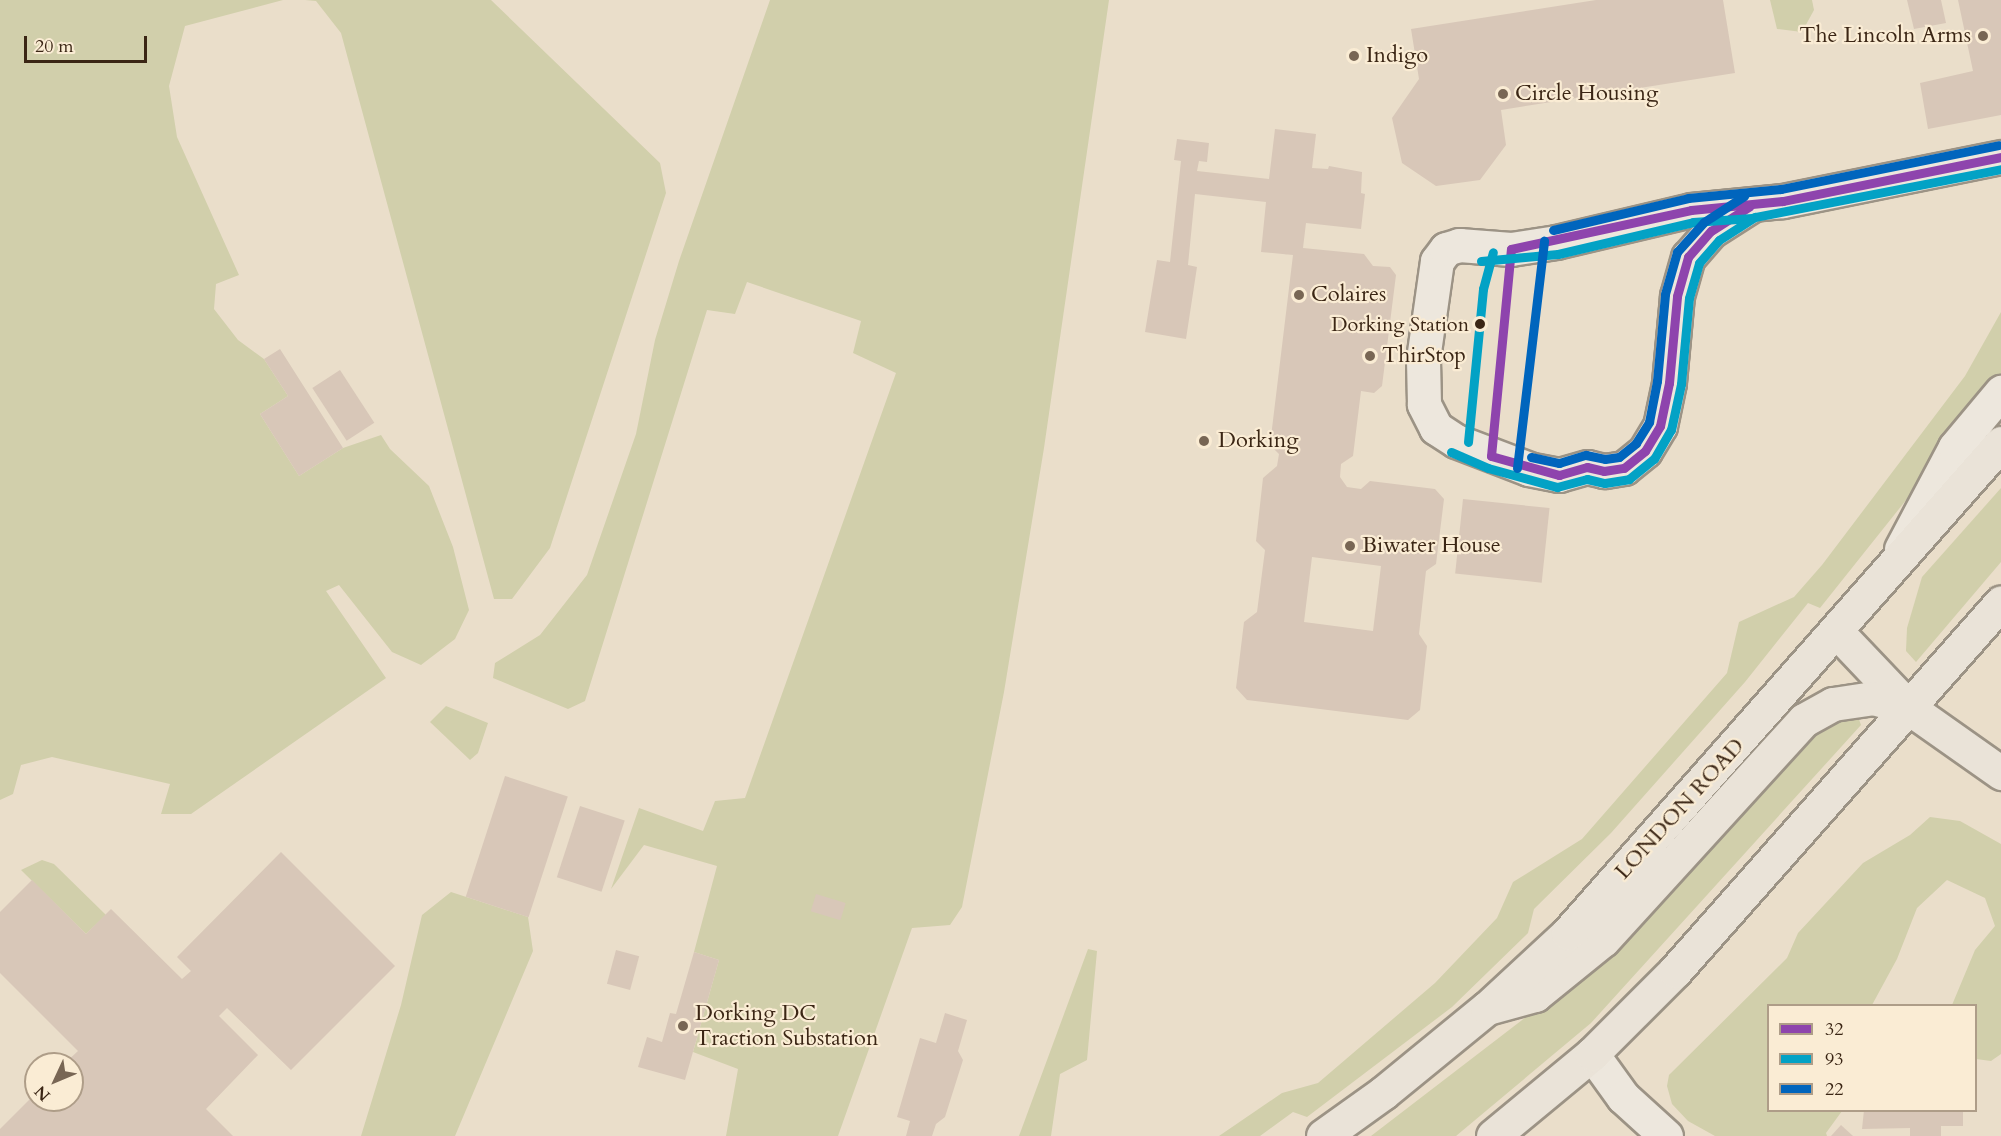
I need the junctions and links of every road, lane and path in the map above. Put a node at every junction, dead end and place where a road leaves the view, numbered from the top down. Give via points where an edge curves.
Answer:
1 (2001, 157) edge
2 (1750, 206) junction
3 (2001, 392) edge
4 (2001, 443) edge
5 (1888, 574) junction
6 (2001, 603) edge
7 (1838, 632) junction
8 (1909, 708) junction
9 (2001, 773) edge
10 (1487, 1008) junction
11 (1592, 1054) junction
12 (1323, 1136) edge
13 (1493, 1136) edge
14 (1666, 1136) edge

1 - 2 street
2 - 2 street via 1711,231 1688,256 1677,296 1669,382 1660,426 1645,451 1624,468 1604,471 1587,466 1559,475 1529,469 1473,449 1436,428 1424,404 1423,359 1437,261 1446,249 1460,245 1511,249 1691,210
3 - 5 street via 1955,447
4 - 5 main road, LONDON ROAD
5 - 7 main road, LONDON ROAD
6 - 8 main road
7 - 8 main road
7 - 10 main road, LONDON ROAD via 1568,933
8 - 9 main road
8 - 10 main road via 1874,698 1833,704 1804,720 1603,940 1535,995
8 - 11 main road via 1739,901
10 - 12 main road, LONDON ROAD via 1383,1093
11 - 13 main road
11 - 14 street via 1623,1097

